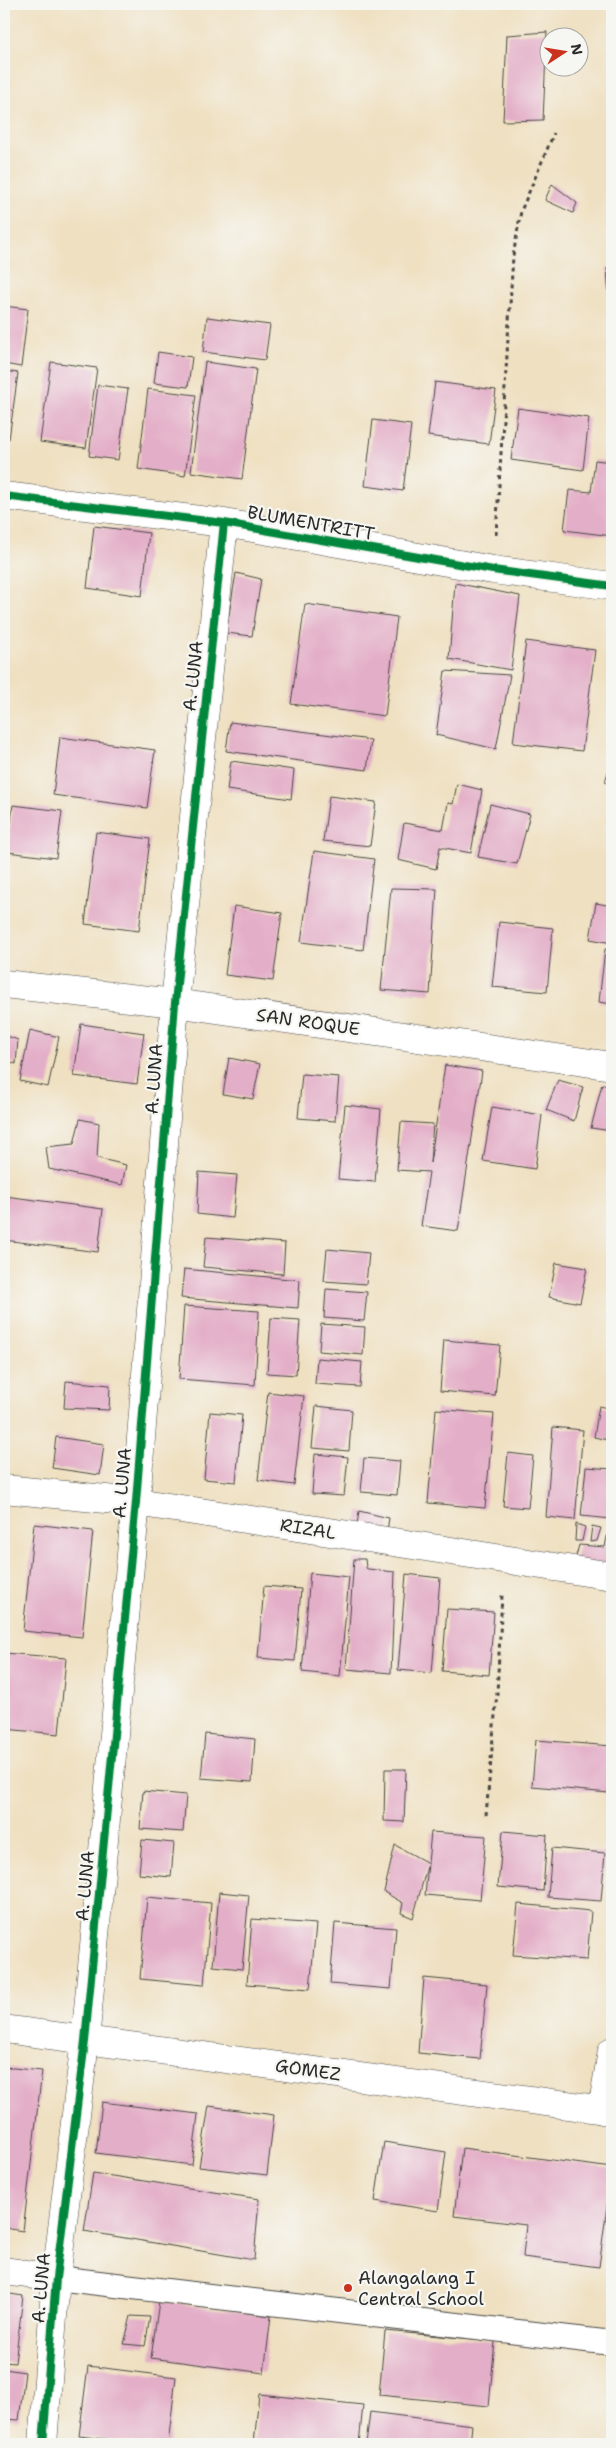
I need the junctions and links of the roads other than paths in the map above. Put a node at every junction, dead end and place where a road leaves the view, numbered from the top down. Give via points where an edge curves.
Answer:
1 (4, 496) edge
2 (224, 523) junction
3 (612, 586) edge
4 (4, 984) edge
5 (175, 1003) junction
6 (612, 1066) edge
7 (4, 1489) edge
8 (136, 1502) junction
9 (612, 1576) edge
10 (4, 2029) edge
11 (85, 2041) junction
12 (612, 2051) edge
13 (607, 2110) edge
14 (4, 2271) edge
15 (56, 2278) junction
16 (612, 2344) edge
17 (44, 2444) edge

1 - 2 street, BLUMENTRITT
2 - 3 street, BLUMENTRITT via 493,570
2 - 5 street, A. LUNA
4 - 5 street, SAN ROQUE
5 - 6 street, SAN ROQUE
5 - 8 street, A. LUNA
7 - 8 street, RIZAL
8 - 9 street, RIZAL
8 - 11 street, A. LUNA
10 - 11 street, GOMEZ
11 - 13 street, GOMEZ
11 - 15 street, A. LUNA
12 - 13 street
14 - 15 street
15 - 16 lane
15 - 17 street, A. LUNA

